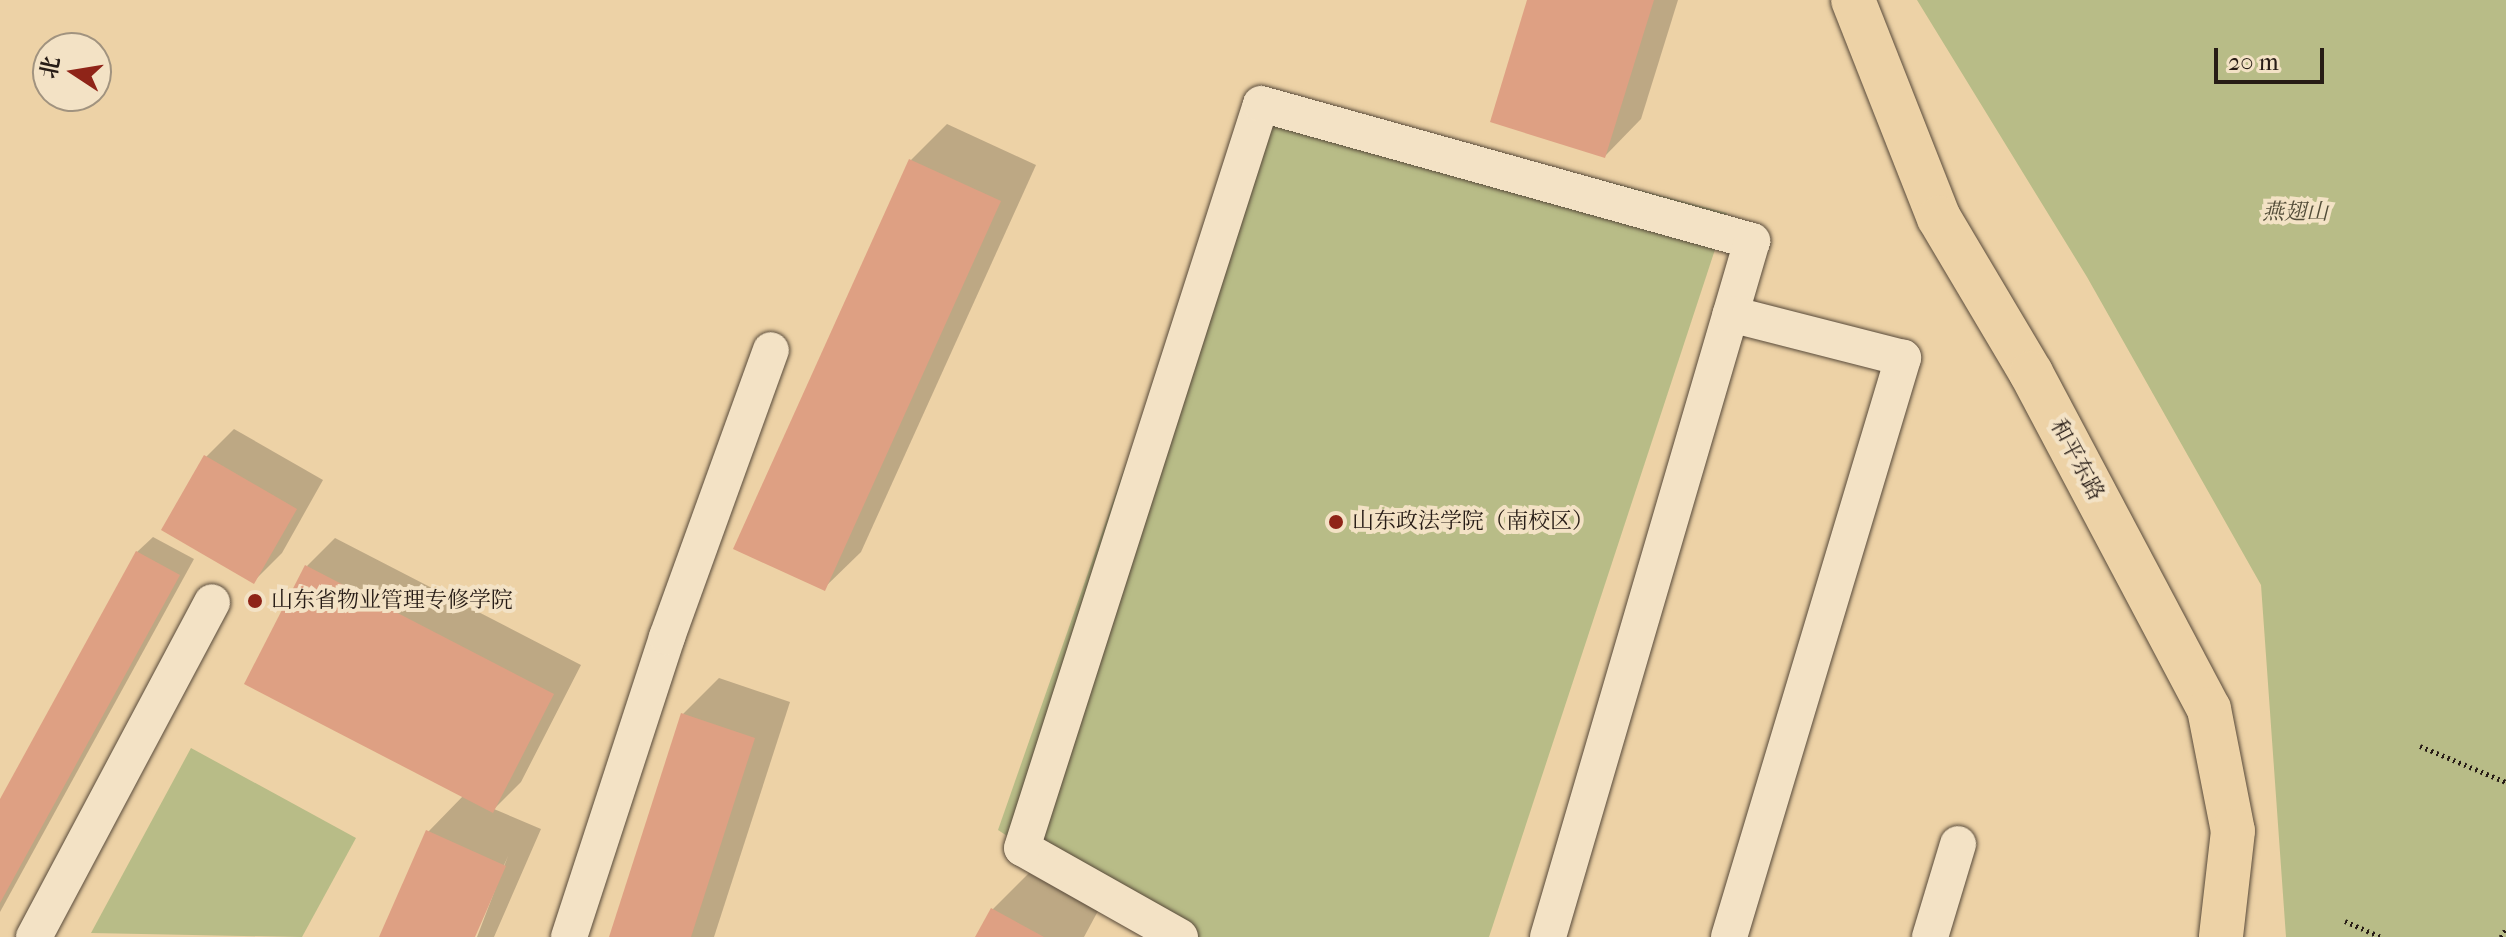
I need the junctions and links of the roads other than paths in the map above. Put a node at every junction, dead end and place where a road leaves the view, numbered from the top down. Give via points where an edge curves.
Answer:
1 (1853, 0) edge
2 (1731, 314) junction
3 (771, 350) dead end
4 (212, 602) dead end
5 (1958, 844) dead end
6 (34, 937) edge
7 (569, 937) edge
8 (1180, 937) edge
9 (1548, 937) edge
10 (1729, 937) edge
11 (1930, 937) edge
12 (2221, 937) edge

1 - 12 main road, 和平东路 via 1939,218 2031,373 2209,709 2233,831
2 - 8 street via 1752,241 1261,104 1022,848
2 - 9 street
2 - 10 street via 1903,358
3 - 7 street via 667,637
4 - 6 street
5 - 11 street

